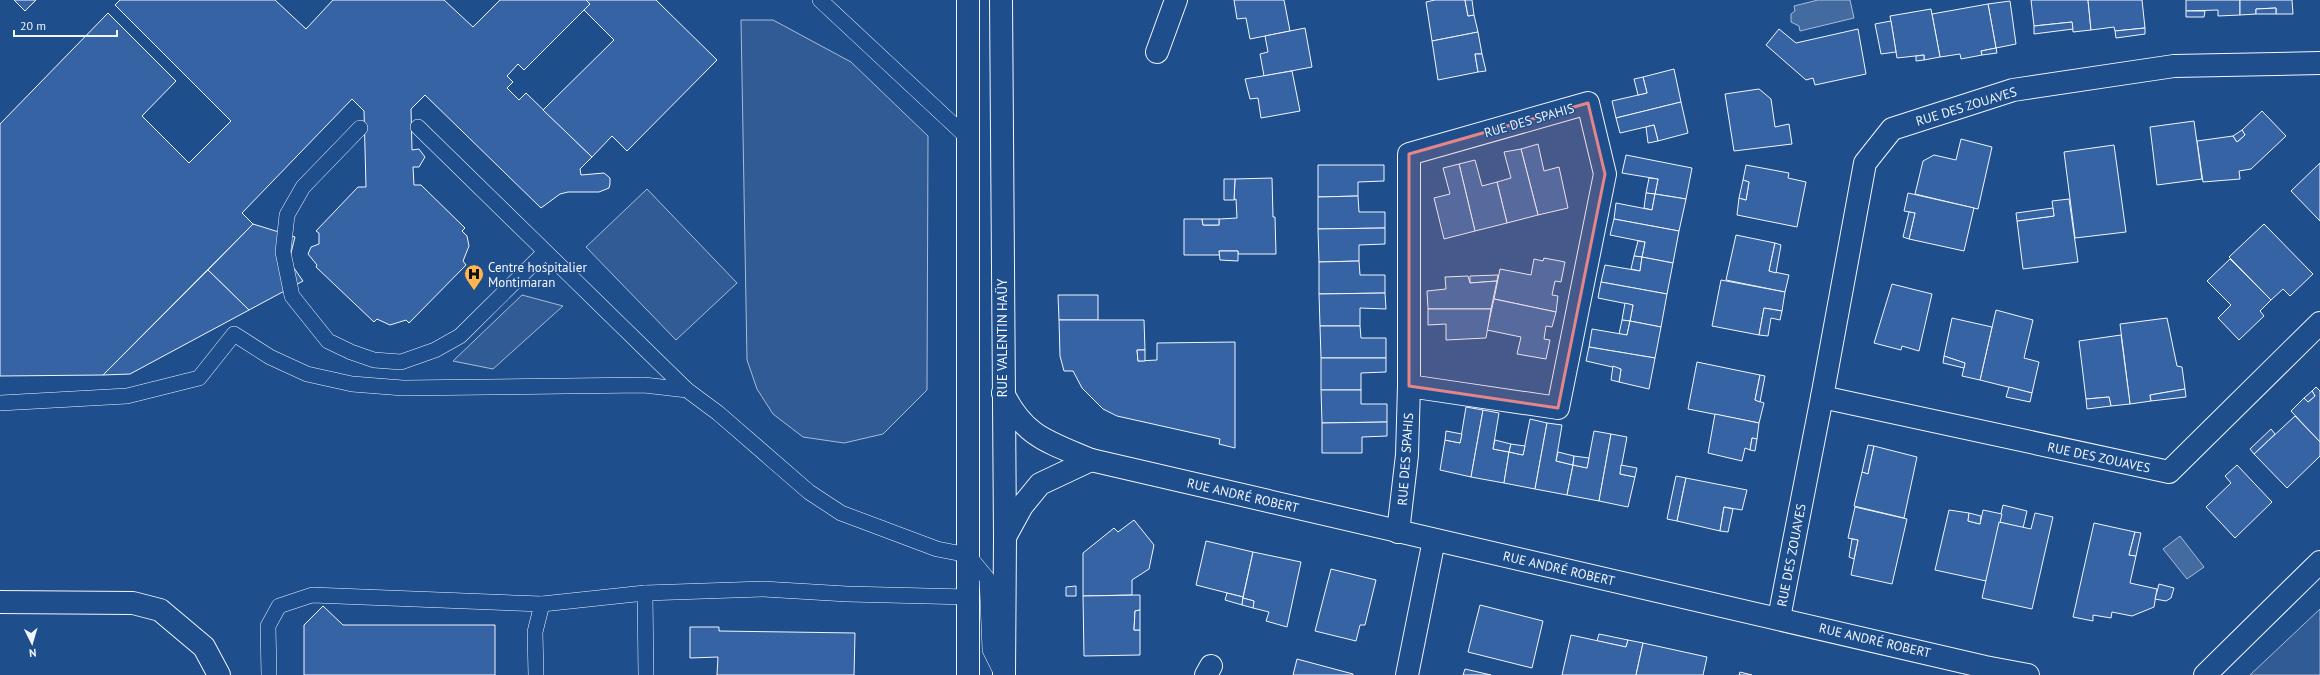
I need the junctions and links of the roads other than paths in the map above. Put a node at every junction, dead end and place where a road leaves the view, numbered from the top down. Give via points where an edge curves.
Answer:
1 (820, 0) edge
2 (968, 0) edge
3 (1001, 0) edge
4 (1176, 0) edge
5 (1157, 52) dead end
6 (2320, 63) edge
7 (418, 127) dead end
8 (360, 128) dead end
9 (969, 138) junction
10 (545, 252) junction
11 (2320, 323) edge
12 (1409, 386) junction
13 (687, 390) junction
14 (1003, 393) junction
15 (1822, 397) junction
16 (0, 403) edge
17 (1090, 460) junction
18 (1398, 532) junction
19 (1005, 537) junction
20 (1434, 540) junction
21 (968, 555) junction
22 (2320, 562) edge
23 (645, 593) junction
24 (968, 596) junction
25 (0, 602) edge
26 (542, 604) junction
27 (1779, 618) junction
28 (2203, 673) edge
29 (219, 675) edge
30 (269, 675) edge
31 (536, 675) edge
32 (646, 675) edge
33 (968, 675) edge
34 (1003, 675) edge
35 (1408, 675) edge
36 (2028, 675) edge

1 - 9 lane
2 - 9 street
3 - 14 street, RUE VALENTIN HAÜY
4 - 5 street
6 - 15 street, RUE DES ZOUAVES via 2174,66 2013,90 1892,130 1865,163
7 - 10 lane
8 - 10 lane via 303,186 287,215 284,252 292,296 328,341 374,360 401,362 435,350 460,336
9 - 21 street
10 - 13 lane
11 - 15 street, RUE DES ZOUAVES via 2169,472
12 - 12 street, RUE DES SPAHIS via 1558,408 1606,174 1588,103 1409,154
12 - 18 street, RUE DES SPAHIS via 1407,455
13 - 16 lane via 644,385 403,388 352,384 308,374 270,357 234,334 199,378 127,396
13 - 21 lane via 718,413 808,492 841,512 937,549
14 - 17 street, RUE ANDRÉ ROBERT via 1012,412 1021,423 1040,438
14 - 19 street, RUE VALENTIN HAÜY
15 - 27 street, RUE DES ZOUAVES
17 - 18 street, RUE ANDRÉ ROBERT
17 - 19 street via 1040,484 1022,506
18 - 20 street, RUE ANDRÉ ROBERT
19 - 34 street, RUE VALENTIN HAÜY
20 - 27 street, RUE ANDRÉ ROBERT
20 - 35 street
21 - 24 street
21 - 34 lane via 987,578 990,650
22 - 28 street
23 - 24 lane via 763,589 848,594
23 - 26 lane
23 - 32 lane
24 - 33 street
25 - 29 street via 133,603 160,610 204,647
26 - 30 lane via 312,595 279,606 268,626
26 - 31 lane via 535,632
27 - 36 street, RUE ANDRÉ ROBERT

